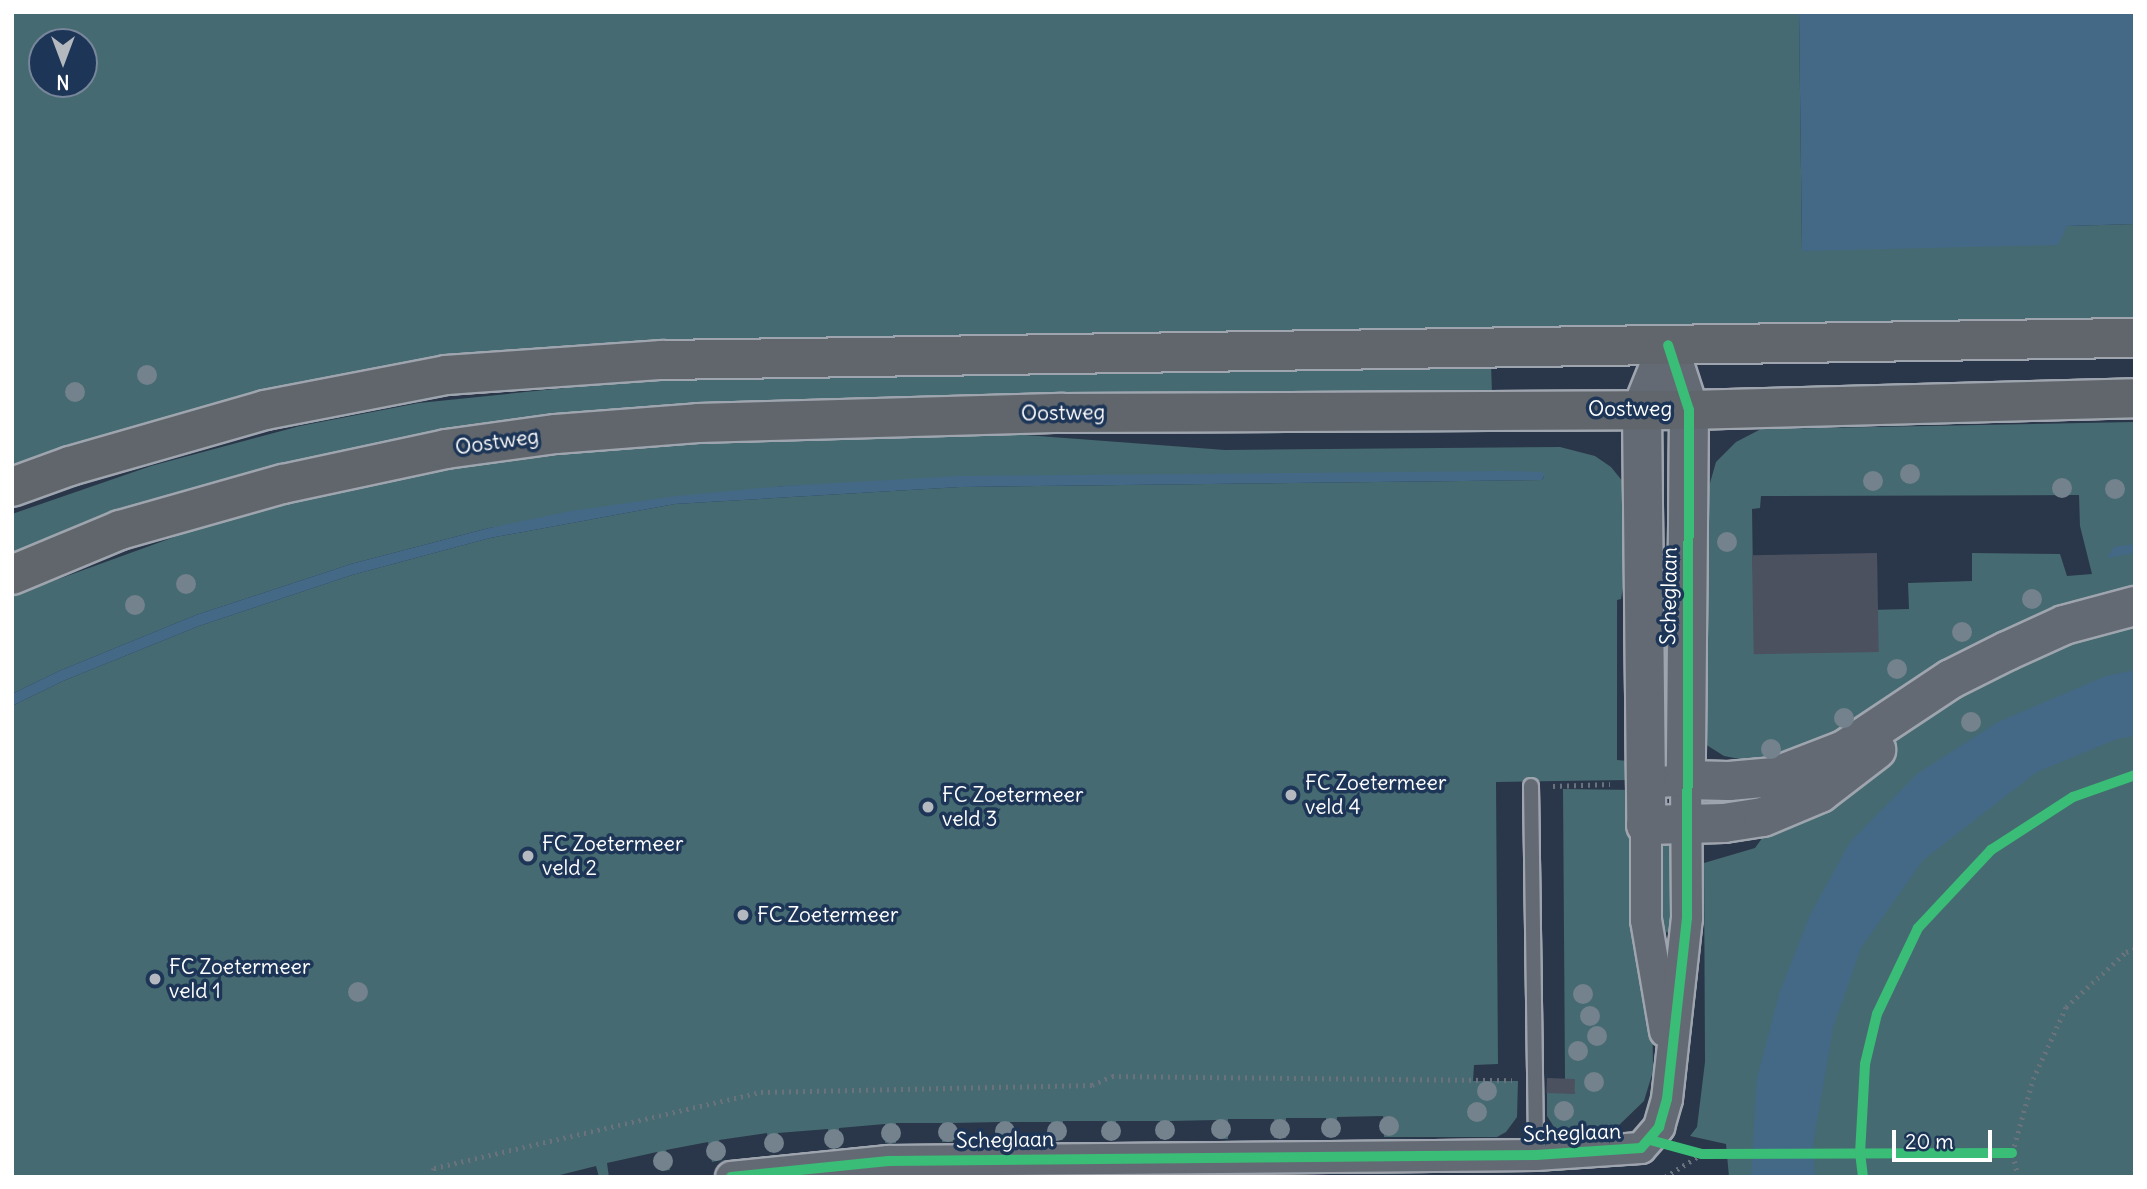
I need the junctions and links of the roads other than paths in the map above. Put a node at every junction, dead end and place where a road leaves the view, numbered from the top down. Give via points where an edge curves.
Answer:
1 (2135, 338) edge
2 (1668, 345) junction
3 (2135, 398) edge
4 (1642, 409) junction
5 (1689, 410) junction
6 (12, 487) edge
7 (12, 576) edge
8 (2135, 606) edge
9 (1951, 679) junction
10 (1686, 779) junction
11 (1646, 783) junction
12 (1531, 786) road end
13 (1646, 825) junction
14 (1686, 825) junction
15 (1671, 1066) junction
16 (1536, 1155) junction
17 (731, 1177) edge

1 - 2 main road
2 - 4 street, Scheglaan
2 - 5 street, Scheglaan
2 - 6 main road via 662,360 446,375 265,410
3 - 5 main road, Oostweg
4 - 5 main road, Oostweg
4 - 7 main road, Oostweg via 1063,413 698,423 556,434 446,449 284,484 121,530
4 - 11 street, Scheglaan
5 - 10 street, Scheglaan
8 - 9 street via 2064,625
9 - 10 street via 1844,750 1774,777
9 - 14 street via 1868,758 1820,793 1763,817
10 - 11 street
10 - 14 street, Scheglaan
11 - 13 street, Scheglaan
12 - 16 lane
13 - 14 street
13 - 15 street, Scheglaan via 1646,920
14 - 15 street, Scheglaan via 1686,918
15 - 16 street, Scheglaan via 1665,1111 1641,1148
16 - 17 street, Scheglaan via 888,1161

